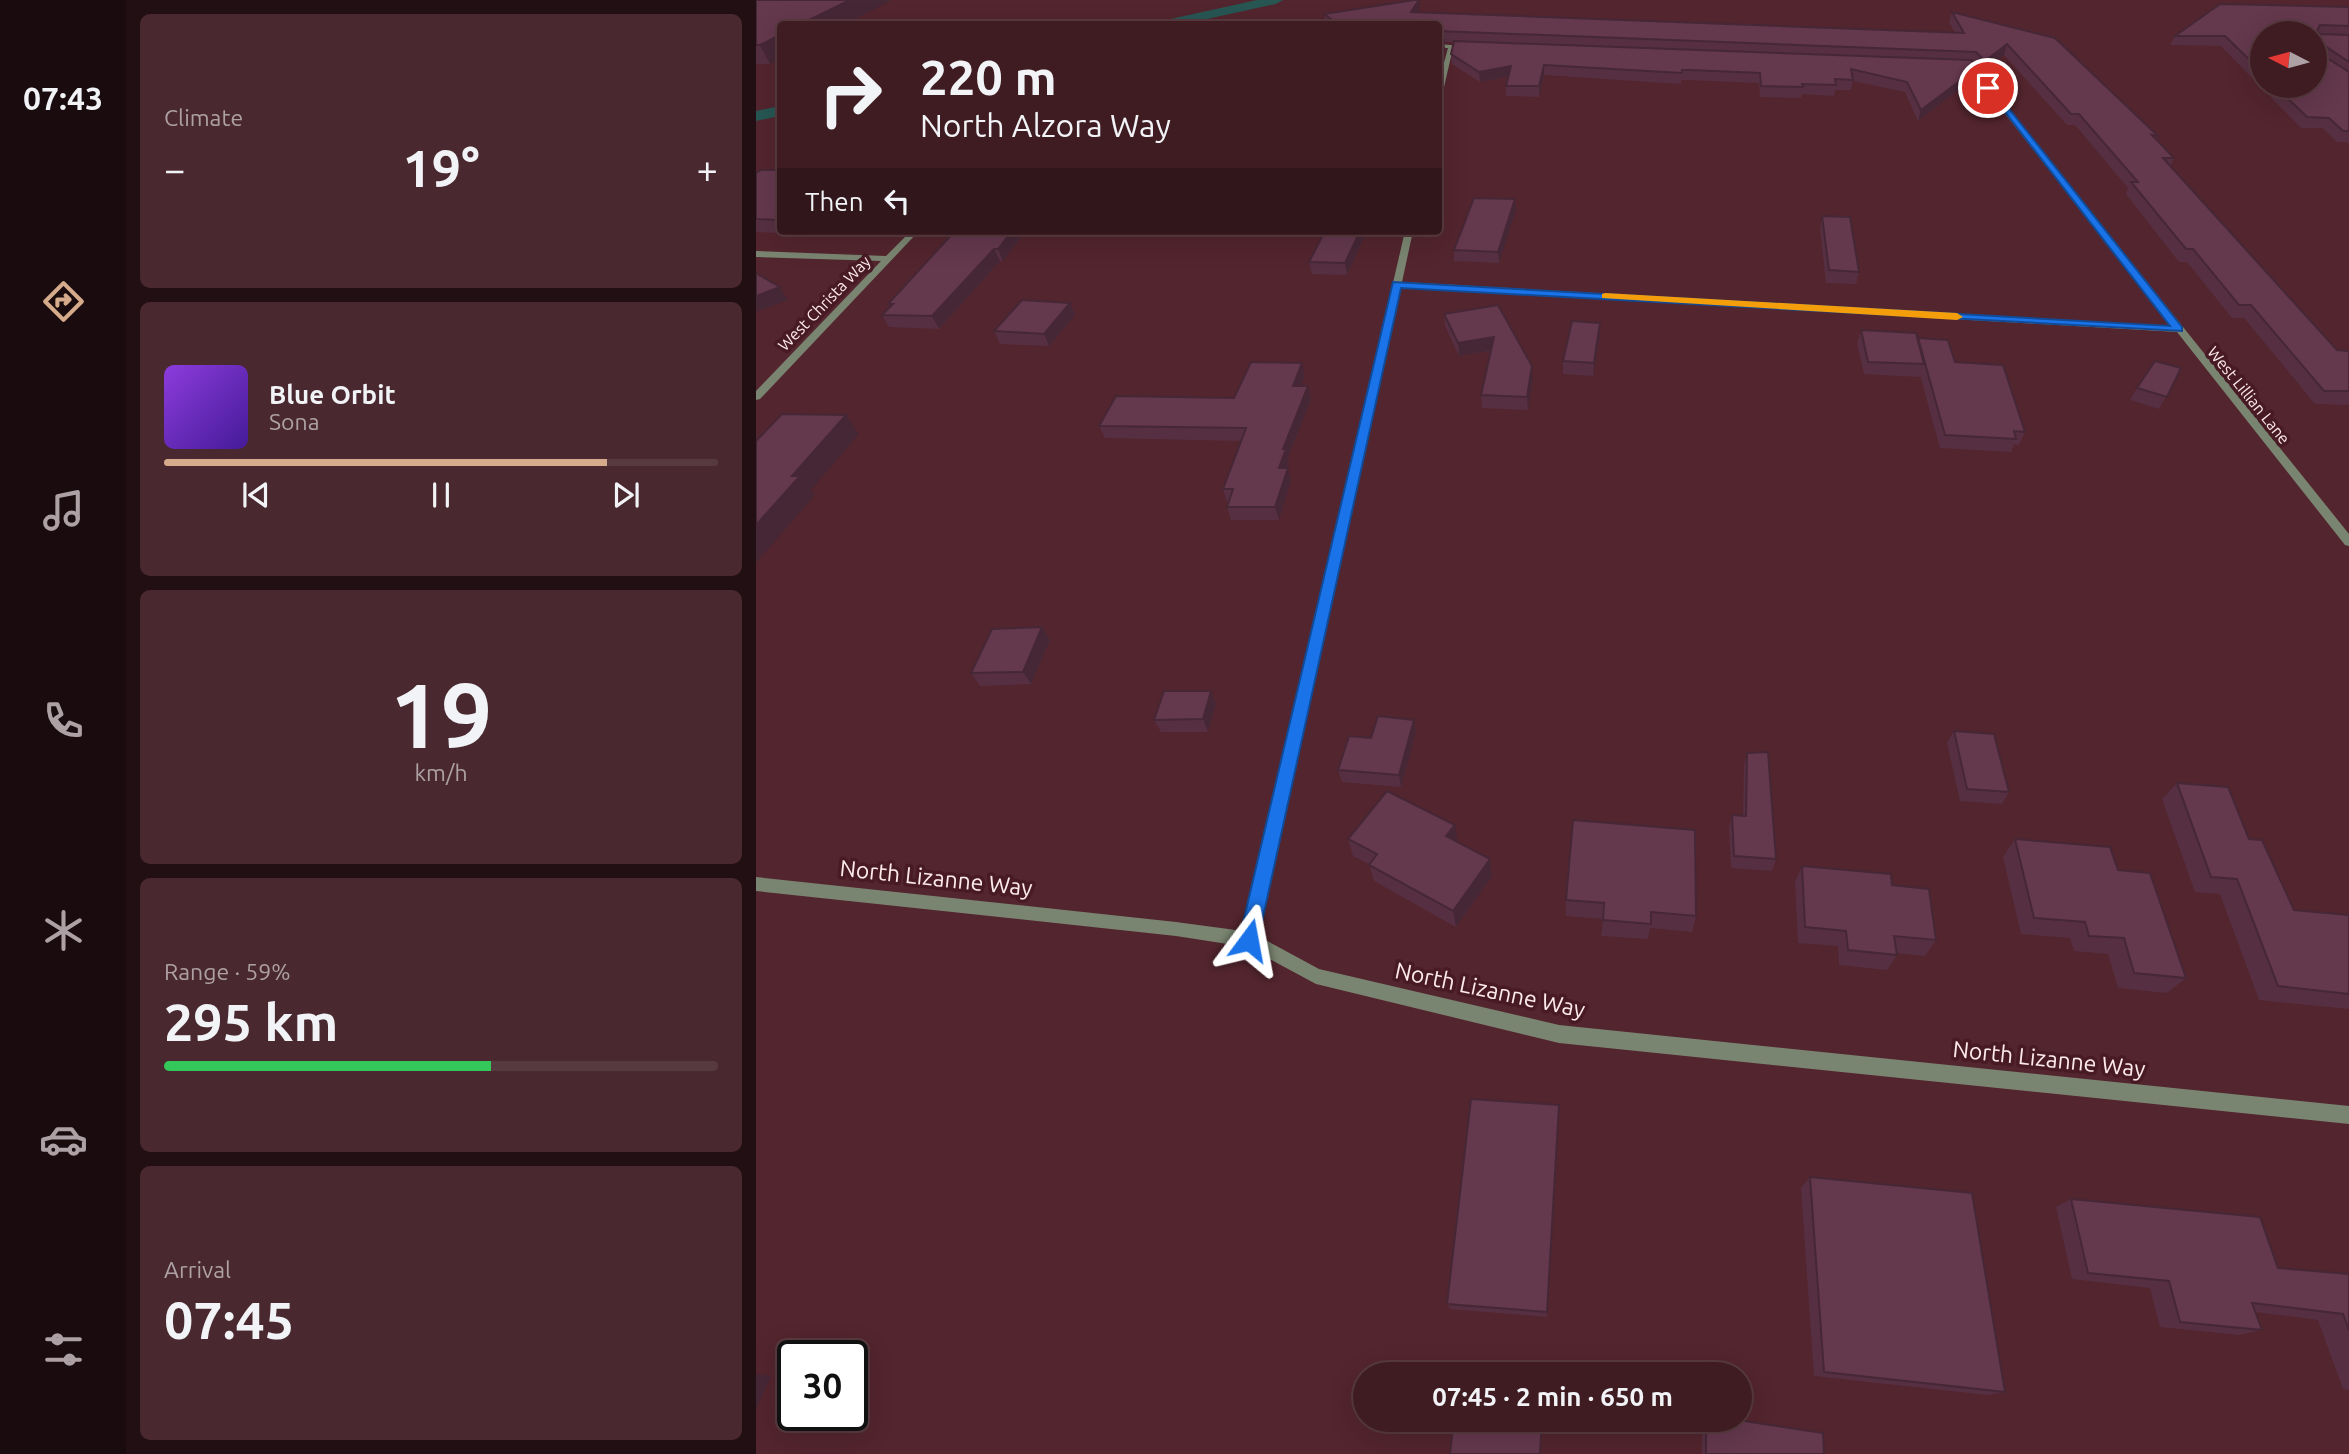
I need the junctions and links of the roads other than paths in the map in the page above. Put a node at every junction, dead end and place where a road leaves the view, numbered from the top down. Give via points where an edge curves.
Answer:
1 (1442, 46) edge
2 (1451, 46) junction
3 (1478, 47) edge
4 (1957, 66) edge
5 (1442, 83) edge
6 (911, 235) edge
7 (1408, 235) edge
8 (756, 254) edge
9 (889, 259) junction
10 (1396, 284) junction
11 (2179, 329) junction
12 (756, 397) edge
13 (2349, 542) edge
14 (756, 884) edge
15 (1249, 940) junction
16 (2349, 1115) edge

1 - 2 street
2 - 3 street
2 - 5 street
4 - 11 street, West Lillian Lane via 1971,66
6 - 9 street, West Christa Way
7 - 10 street
8 - 9 street
9 - 12 street, West Christa Way
10 - 11 street
10 - 15 street
11 - 13 street, West Lillian Lane
14 - 15 street, North Lizanne Way
15 - 16 street, North Lizanne Way via 1316,976 1559,1034

